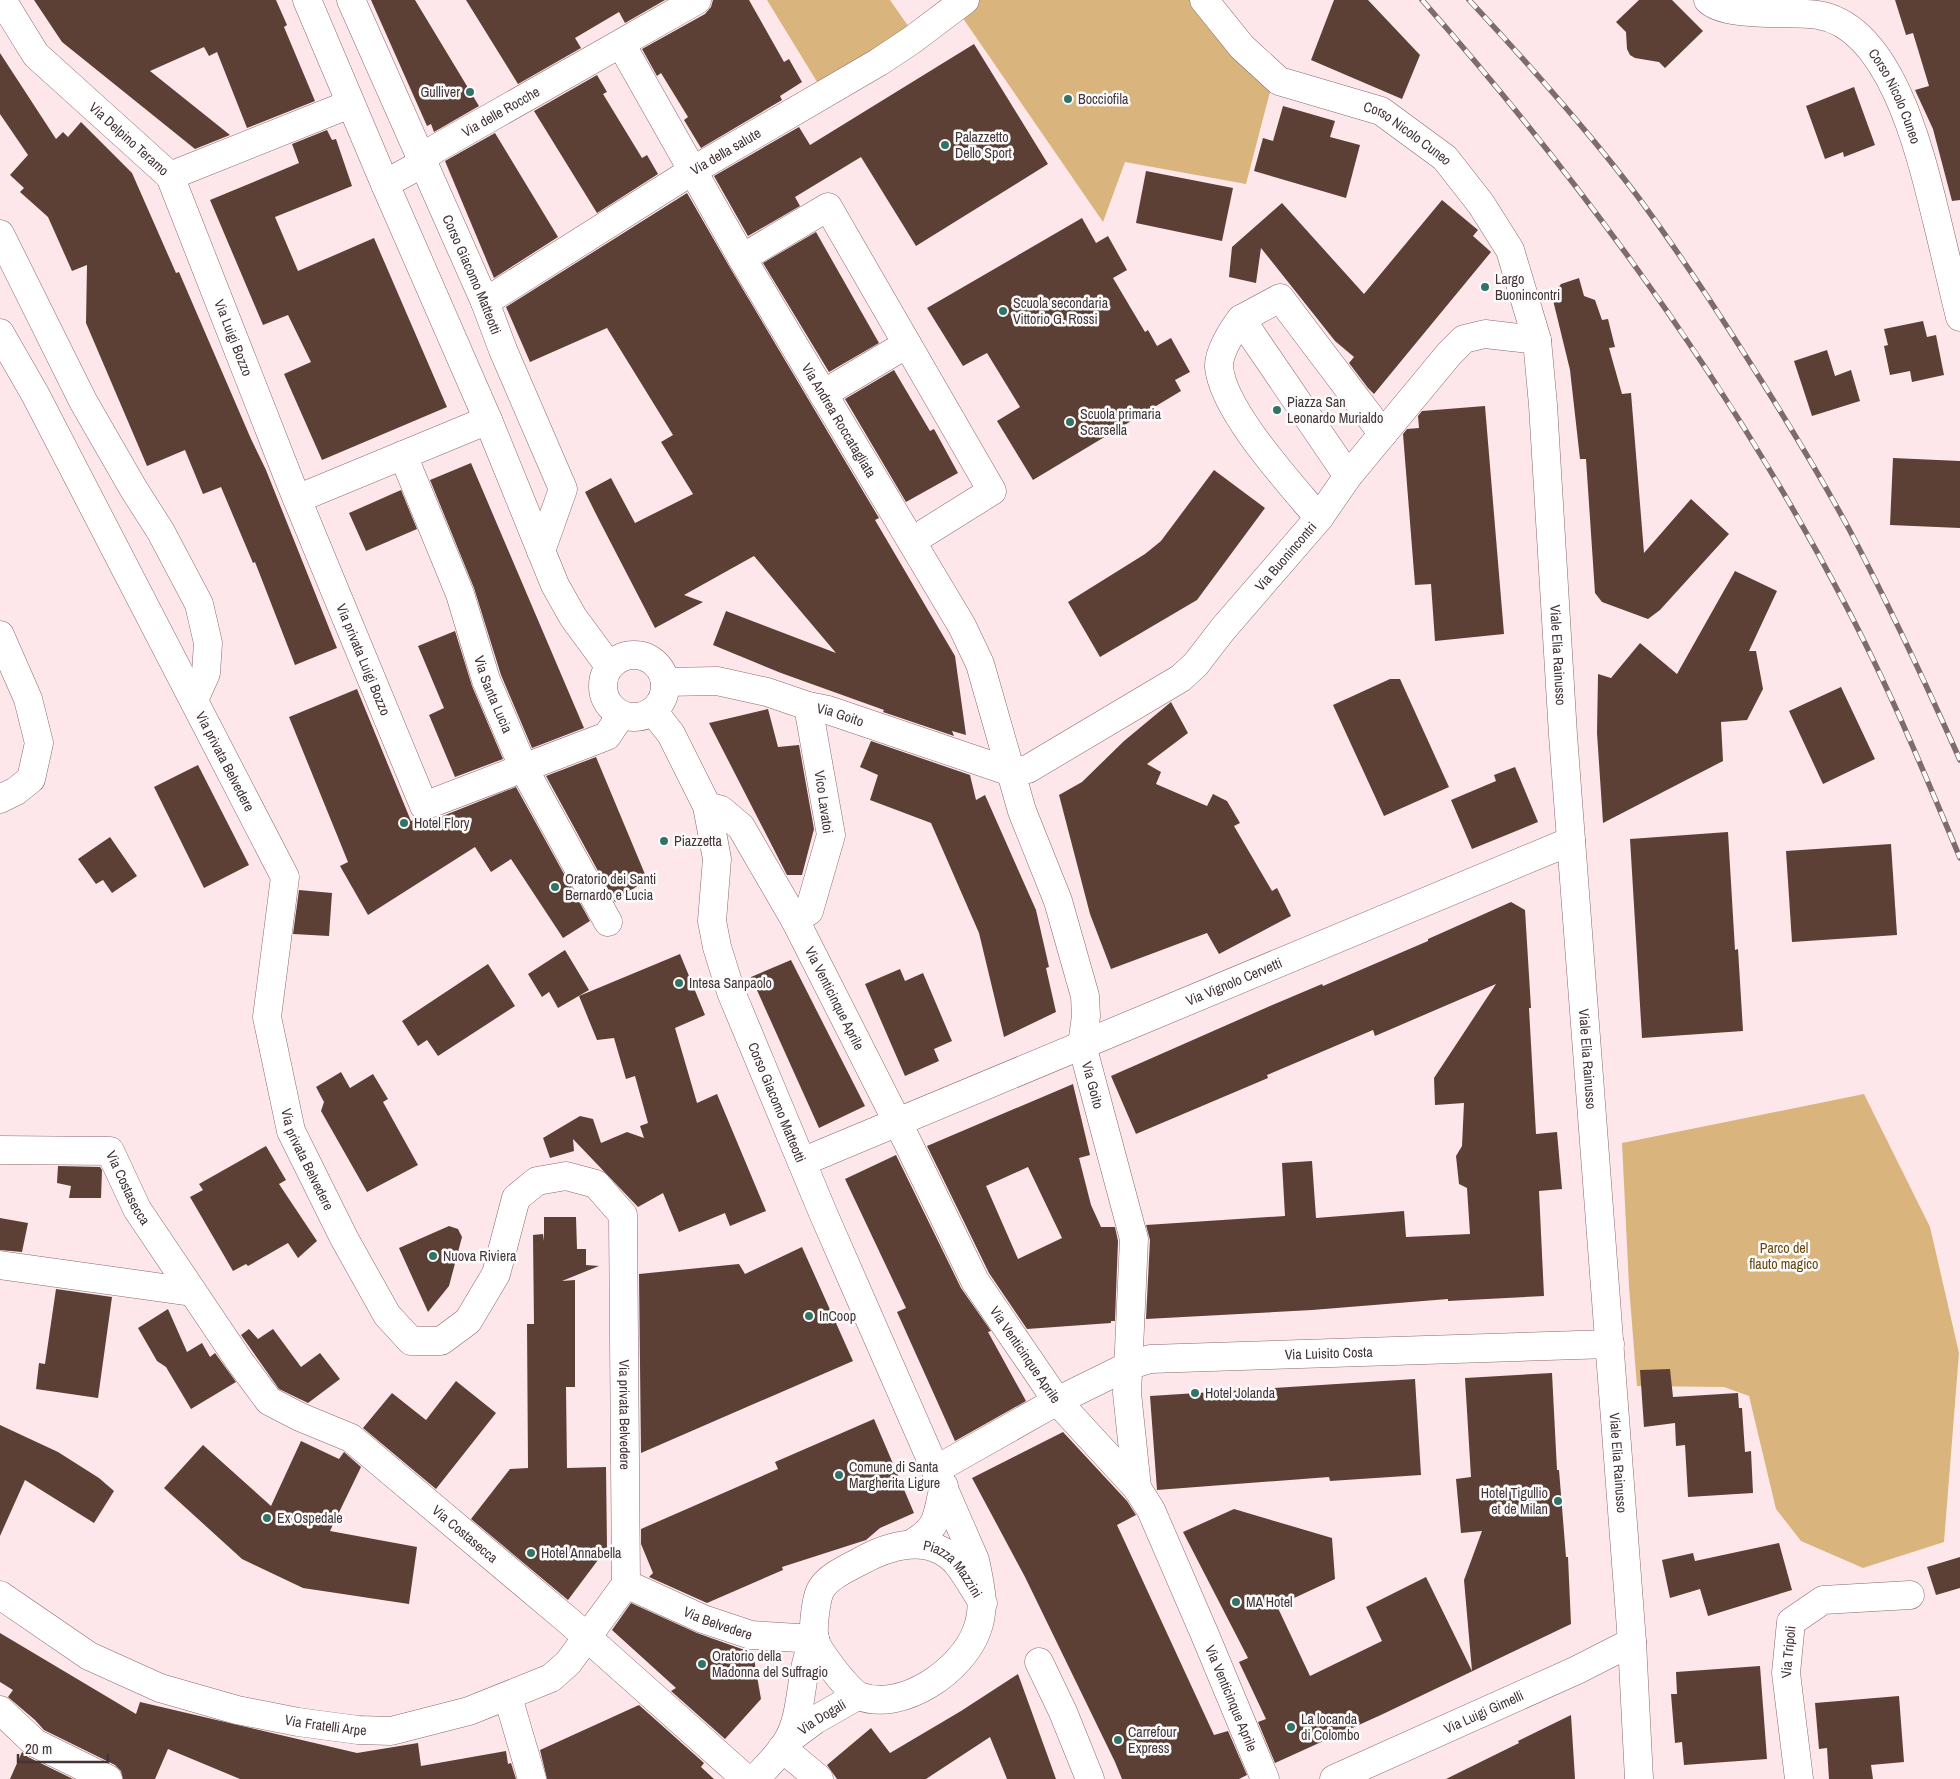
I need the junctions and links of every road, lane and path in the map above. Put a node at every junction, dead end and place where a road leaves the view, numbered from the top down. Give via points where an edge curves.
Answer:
1 (2, 0) edge
2 (307, 0) edge
3 (351, 0) edge
4 (697, 0) edge
5 (965, 0) edge
6 (1204, 0) edge
7 (1708, 0) edge
8 (621, 44) junction
9 (350, 104) junction
10 (423, 163) junction
11 (692, 171) junction
12 (170, 176) junction
13 (385, 184) junction
14 (0, 234) edge
15 (742, 258) junction
16 (485, 302) junction
17 (1960, 317) edge
18 (1241, 319) junction
19 (0, 333) edge
20 (1537, 340) junction
21 (907, 344) junction
22 (823, 394) junction
23 (488, 420) junction
24 (1383, 434) junction
25 (404, 455) junction
26 (1348, 476) junction
27 (297, 499) junction
28 (1319, 518) junction
29 (912, 541) junction
30 (541, 551) junction
31 (0, 635) edge
32 (609, 666) junction
33 (665, 682) junction
34 (194, 700) junction
35 (808, 706) junction
36 (653, 711) junction
37 (622, 716) junction
38 (524, 769) junction
39 (1011, 772) junction
40 (0, 799) edge
41 (707, 806) junction
42 (1022, 811) joint
43 (1571, 842) junction
44 (795, 920) junction
45 (608, 922) dead end
46 (1082, 1045) junction
47 (897, 1121) junction
48 (0, 1150) edge
49 (802, 1162) junction
50 (0, 1265) edge
51 (192, 1292) junction
52 (1610, 1344) junction
53 (1128, 1366) junction
54 (1057, 1401) junction
55 (940, 1478) junction
56 (1137, 1488) junction
57 (911, 1544) junction
58 (626, 1584) junction
59 (0, 1595) edge
60 (1910, 1595) dead end
61 (983, 1603) junction
62 (587, 1637) junction
63 (815, 1640) junction
64 (1632, 1642) junction
65 (1039, 1662) dead end
66 (508, 1696) junction
67 (857, 1696) junction
68 (0, 1710) edge
69 (785, 1744) junction
70 (108, 1779) edge
71 (532, 1779) edge
72 (746, 1779) edge
73 (756, 1779) edge
74 (819, 1779) edge
75 (1090, 1779) edge
76 (1265, 1779) edge
77 (1334, 1779) edge
78 (1639, 1779) edge
79 (1799, 1779) edge

1 - 12 street, Via Delpino Teramo via 36,55
2 - 9 street
3 - 10 street, Corso Giacomo Matteotti
4 - 8 street, Via delle Rocche
5 - 11 street, Via della salute via 879,62
6 - 20 street, Corso Nicolo Cuneo via 1242,47 1279,81 1381,111 1444,158 1481,204 1510,250
7 - 17 street, Corso Nicolo Cuneo via 1712,5 1738,12 1820,15 1844,25 1864,40 1894,86 1912,128
8 - 10 street, Via delle Rocche via 435,149
8 - 11 street, Via Andrea Roccatagliata
9 - 12 street, Via Delpino Teramo
9 - 13 street
10 - 13 street, Via delle Rocche
10 - 16 street, Corso Giacomo Matteotti
11 - 15 street, Via Andrea Roccatagliata
11 - 16 street, Via della salute
12 - 27 street, Via Luigi Bozzo
13 - 23 street
14 - 34 street via 83,401 161,532 199,604 208,651 206,673
15 - 21 street via 828,208
15 - 22 street, Via Andrea Roccatagliata
16 - 30 street, Corso Giacomo Matteotti via 564,489
18 - 24 street via 1280,298
18 - 26 street
18 - 28 street via 1230,333 1218,365 1224,387 1241,419
19 - 34 street, Via privata Belvedere
20 - 24 street, Via Buonincontri via 1485,334 1464,339
20 - 43 street, Viale Elia Rainusso via 1544,405
21 - 22 street
21 - 29 street via 992,491
22 - 29 street, Via Andrea Roccatagliata
23 - 25 street
23 - 30 street
24 - 26 street, Via Buonincontri
25 - 27 street
25 - 38 street, Via Santa Lucia via 460,594 486,680
26 - 28 street, Via Buonincontri
27 - 38 street, Via privata Luigi Bozzo via 424,806
28 - 39 street, Via Buonincontri via 1181,678 1097,730 1028,768
29 - 39 street, Via Andrea Roccatagliata via 962,626 980,664
30 - 32 street via 573,617
31 - 40 street via 28,699 39,743 31,779
32 - 33 street via 617,659 637,654 656,664
32 - 37 street via 602,688 605,700
33 - 35 street, Via Goito via 717,681 767,692
33 - 36 street via 661,703
34 - 58 street, Via privata Belvedere via 285,877 266,1017 291,1131 344,1238 388,1315 411,1340 441,1341 468,1321 496,1274 516,1198 537,1181 566,1176 596,1184 623,1215
35 - 39 street, Via Goito
35 - 44 street, Vico Lavatoi via 831,835 809,911
36 - 37 street via 644,717
36 - 41 street, Corso Giacomo Matteotti via 671,734
37 - 38 street, Via privata Luigi Bozzo via 607,736
38 - 45 street, Via Santa Lucia
39 - 42 street, Via Andrea Roccatagliata
41 - 44 street, Via Venticinque Aprile via 721,810 741,827
41 - 49 street, Corso Giacomo Matteotti via 717,858 712,921 717,947 731,992
42 - 46 street, Via Goito via 1058,901 1085,996
43 - 46 street, Via Vignolo Cervetti
43 - 52 street, Viale Elia Rainusso
44 - 47 street, Via Venticinque Aprile
46 - 47 street, Via Vignolo Cervetti
46 - 53 street, Via Goito via 1134,1239
47 - 49 street, Via Vignolo Cervetti
47 - 54 street, Via Venticinque Aprile via 975,1281
48 - 51 street, Via Costasecca via 110,1151 137,1209
49 - 55 street, Corso Giacomo Matteotti
50 - 51 street
51 - 62 street, Via Costasecca via 269,1401 300,1418 351,1438
52 - 53 street, Via Luisito Costa via 1150,1358
52 - 64 street, Viale Elia Rainusso
53 - 54 street, Via Luisito Costa
53 - 56 street, Via Goito via 1127,1394
54 - 55 street, Via Luisito Costa
54 - 56 street, Via Venticinque Aprile
55 - 57 street via 934,1526
55 - 61 street, Corso Giacomo Matteotti via 976,1560
56 - 76 street, Via Venticinque Aprile via 1151,1510
57 - 61 street, Piazza Mazzini via 936,1547 946,1553 967,1576
57 - 63 street, Piazza Mazzini via 885,1548 835,1575 820,1590
58 - 62 street, Via Fratelli Arpe
58 - 63 street, Via Belvedere via 703,1619 751,1635
59 - 66 street, Via Fratelli Arpe via 90,1656 160,1688 237,1710 358,1730 391,1730 469,1711
60 - 79 street, Via Tripoli via 1823,1600 1791,1622 1786,1673
61 - 67 street, Piazza Mazzini via 978,1629 971,1644 962,1658 946,1672 922,1689 906,1695 883,1699
62 - 66 street, Via Fratelli Arpe via 568,1663 550,1678
62 - 72 street, Via Costasecca
63 - 67 street via 832,1667
63 - 69 street, Via Dogali via 808,1652 799,1706
64 - 77 street, Via Luigi Gimelli
64 - 78 street, Viale Elia Rainusso
65 - 75 street
66 - 71 street
67 - 69 street, Via Dogali via 815,1720
68 - 70 street via 35,1744
69 - 73 street, Via Dogali
69 - 74 street

